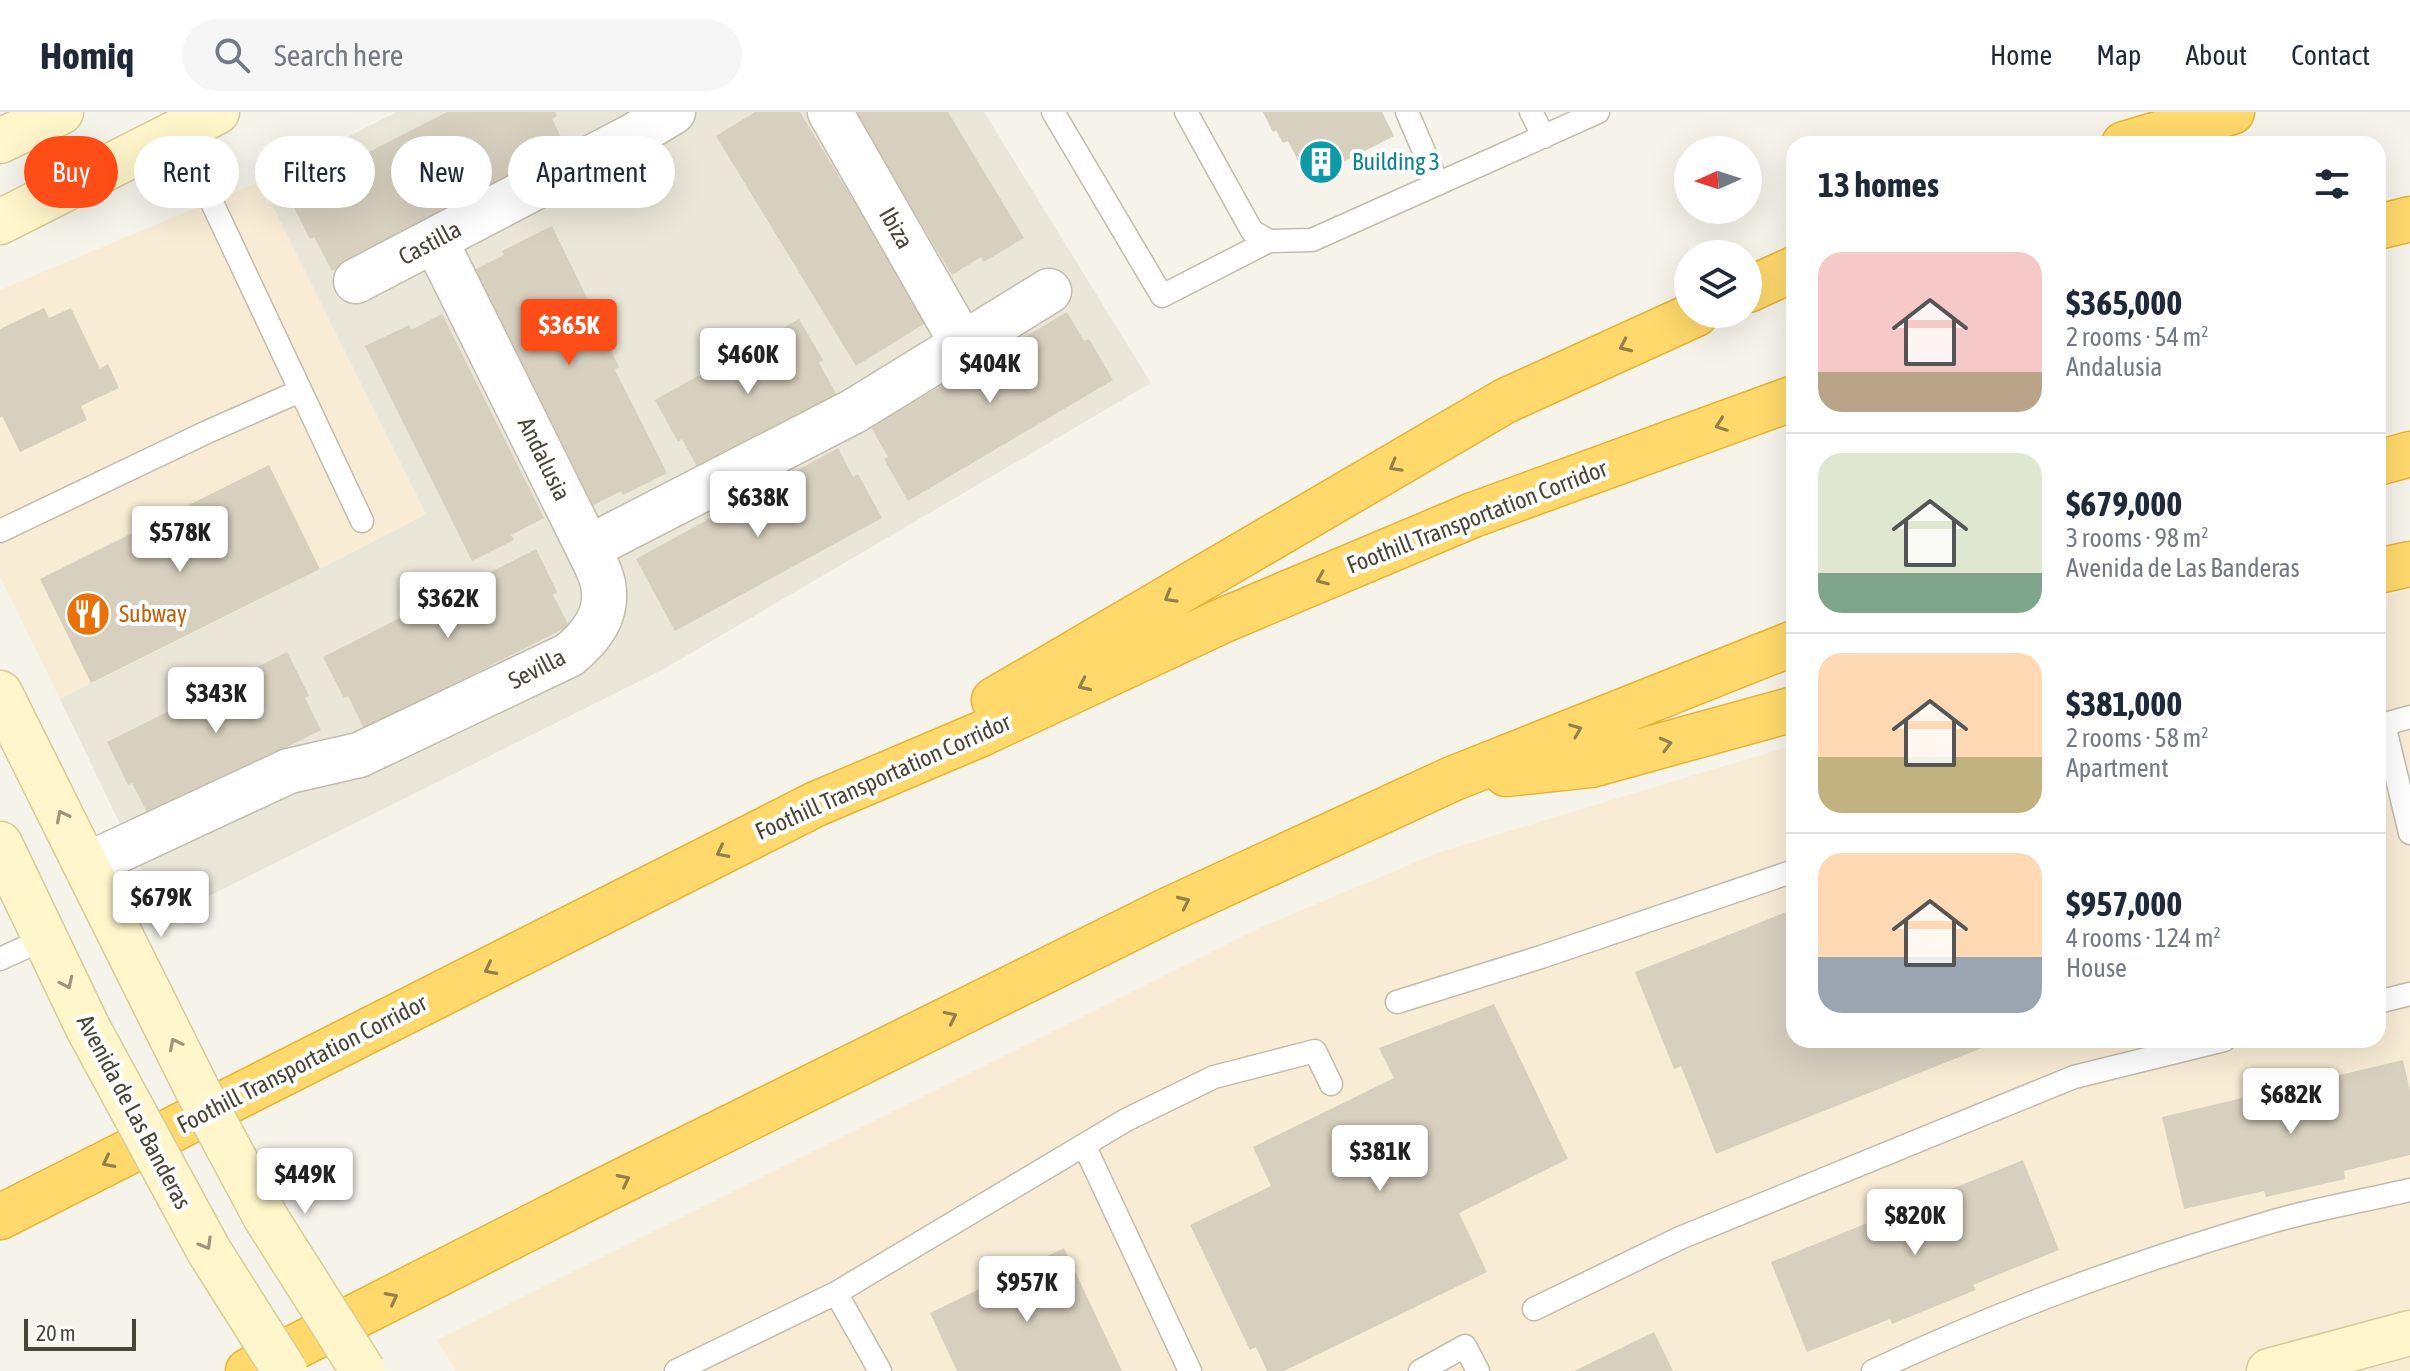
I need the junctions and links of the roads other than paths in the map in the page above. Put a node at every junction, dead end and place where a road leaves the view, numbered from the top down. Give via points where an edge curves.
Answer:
1 (61, 112) edge
2 (217, 112) edge
3 (673, 112) edge
4 (830, 112) edge
5 (1053, 112) edge
6 (1186, 112) edge
7 (1407, 112) edge
8 (1531, 112) edge
9 (1598, 112) edge
10 (2232, 112) edge
11 (174, 122) edge
12 (625, 124) edge
13 (2151, 136) edge
14 (1544, 137) junction
15 (0, 141) edge
16 (1438, 184) junction
17 (2410, 219) edge
18 (0, 222) edge
19 (2386, 225) edge
20 (435, 240) junction
21 (1269, 241) junction
22 (1786, 273) edge
23 (356, 281) dead end
24 (1762, 284) edge
25 (1049, 291) dead end
26 (1674, 324) edge
27 (962, 343) junction
28 (300, 391) junction
29 (1786, 401) edge
30 (2410, 454) edge
31 (2386, 461) edge
32 (362, 521) dead end
33 (0, 531) edge
34 (588, 548) junction
35 (2410, 564) edge
36 (2386, 569) edge
37 (1786, 646) edge
38 (0, 693) edge
39 (1786, 711) edge
40 (2410, 717) edge
41 (2386, 724) edge
42 (2386, 744) edge
43 (1452, 779) junction
44 (816, 804) junction
45 (2410, 833) edge
46 (0, 844) edge
47 (87, 865) junction
48 (1786, 874) edge
49 (109, 911) junction
50 (46, 938) junction
51 (0, 959) edge
52 (2410, 994) edge
53 (2386, 1000) edge
54 (1397, 1002) dead end
55 (2192, 1048) edge
56 (1331, 1084) dead end
57 (1084, 1145) junction
58 (2410, 1190) edge
59 (0, 1217) edge
60 (836, 1293) junction
61 (1534, 1309) dead end
62 (2410, 1333) edge
63 (248, 1371) edge
64 (285, 1371) edge
65 (363, 1371) edge
66 (676, 1371) edge
67 (880, 1371) edge
68 (1190, 1371) edge
69 (1420, 1371) edge
70 (1478, 1371) edge
71 (1873, 1371) edge
72 (2269, 1371) edge

1 - 15 main road
2 - 11 main road
3 - 12 street, Castilla
4 - 27 street, Ibiza
5 - 21 lane via 1162,296
6 - 21 lane via 1252,231
7 - 16 lane
8 - 14 lane
9 - 14 lane
10 - 13 highway
11 - 18 main road
11 - 28 lane
12 - 20 street, Castilla
14 - 16 lane
16 - 21 lane via 1312,240
17 - 19 highway
20 - 23 street, Castilla
20 - 34 street, Andalusia
22 - 24 highway
25 - 27 street
26 -> 44 highway via 1505,401
27 - 34 street via 854,411
28 - 32 lane
28 - 33 lane
29 -> 44 highway, Foothill Transportation Corridor via 1473,515 1224,620 981,734
30 - 31 highway
34 - 47 street, Sevilla via 603,584 602,610 591,637 569,655 359,755 289,771
35 - 36 highway
43 -> 37 highway
47 -> 38 main road
43 -> 39 highway via 1591,765
40 - 41 lane
42 - 45 lane
63 -> 43 highway via 1137,925
44 -> 59 highway, Foothill Transportation Corridor
46 - 50 main road, Avenida de Las Banderas
47 - 49 main road
48 - 54 lane
49 - 50 main road
65 -> 49 main road, bridge via 266,1218
50 - 51 lane
50 -> 64 main road, Avenida de Las Banderas, bridge via 88,1028 209,1251
52 - 53 lane
55 - 61 lane via 2074,1077 1680,1238
56 - 57 lane via 1315,1051 1214,1077
57 - 60 lane
57 - 68 lane
58 - 71 lane via 2269,1222 2136,1265 1960,1330
60 - 66 lane
60 - 67 lane
62 - 72 main road
69 - 70 lane via 1465,1346

